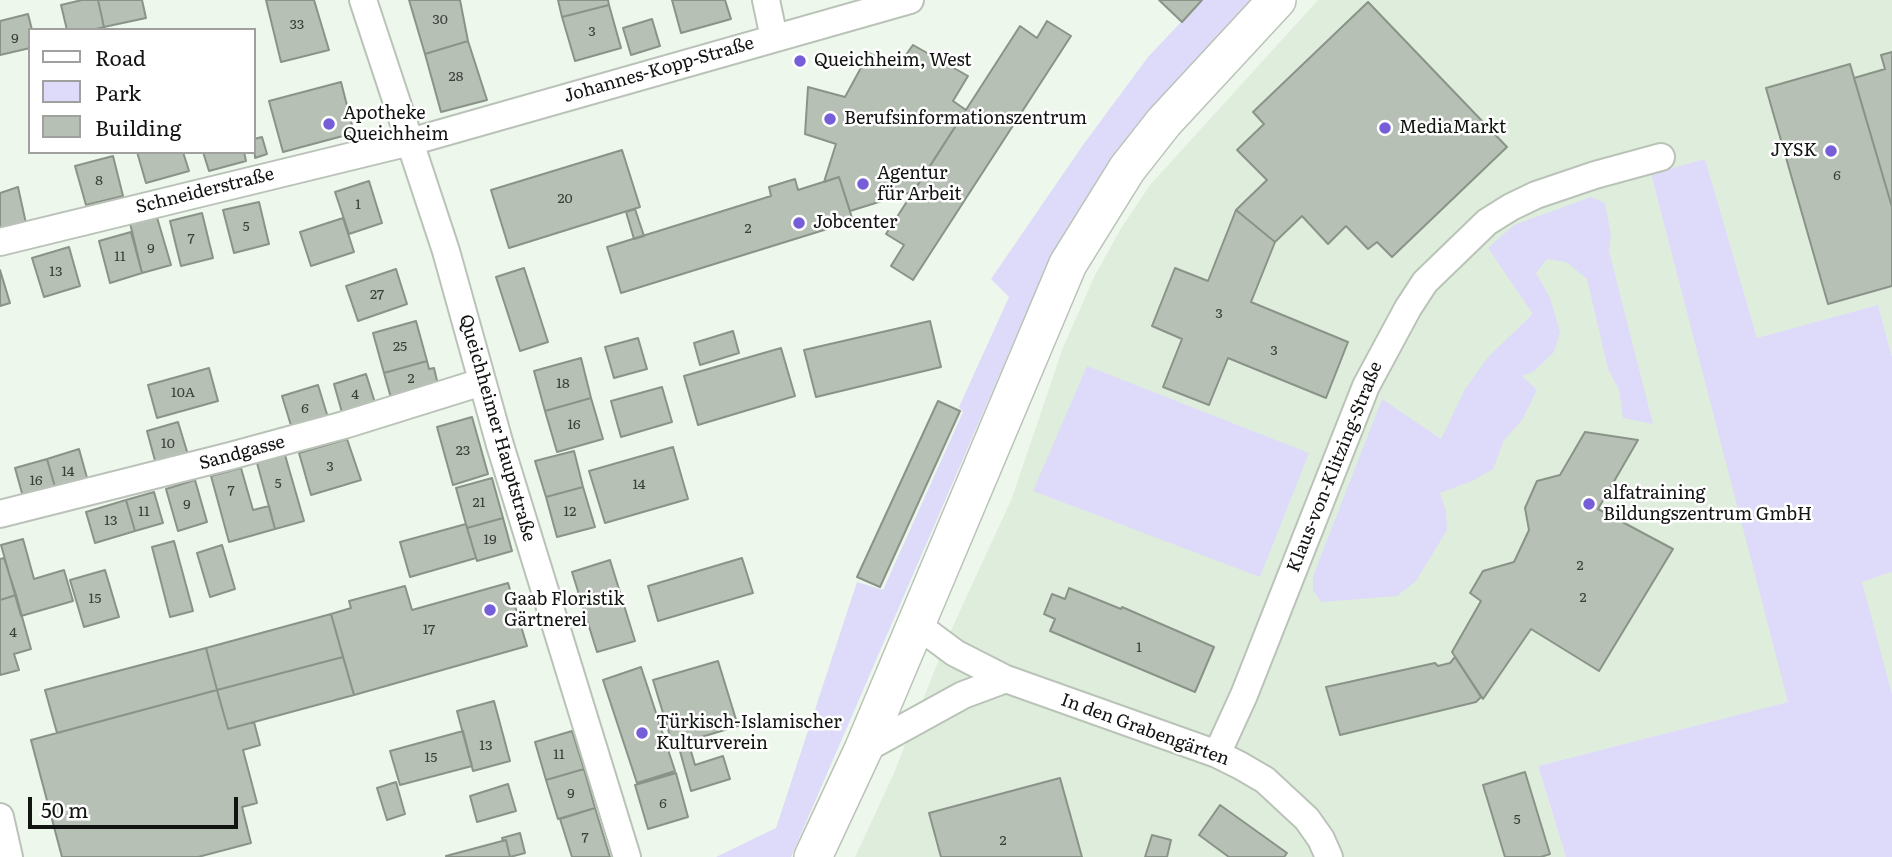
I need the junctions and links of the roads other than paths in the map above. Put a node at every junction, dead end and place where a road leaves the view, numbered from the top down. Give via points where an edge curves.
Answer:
1 (363, 0) edge
2 (766, 0) edge
3 (909, 0) edge
4 (1277, 0) edge
5 (774, 38) junction
6 (410, 142) junction
7 (1661, 157) dead end
8 (0, 242) edge
9 (482, 382) junction
10 (0, 514) edge
11 (916, 624) junction
12 (1006, 679) junction
13 (863, 750) junction
14 (1217, 754) junction
15 (0, 817) edge
16 (9, 857) edge
17 (627, 857) edge
18 (813, 857) edge
19 (1329, 857) edge

1 - 6 street, Queichheimer Hauptstraße
2 - 5 street
3 - 5 street, Johannes-Kopp-Straße
4 - 11 main road via 1149,141 1096,215 1047,309
5 - 6 street, Johannes-Kopp-Straße
6 - 8 street, Schneiderstraße
6 - 9 street, Queichheimer Hauptstraße
7 - 14 street, Klaus-von-Klitzing-Straße via 1595,175 1511,207 1487,222 1425,282 1366,386
9 - 10 street, Sandgasse via 344,425
9 - 17 street, Queichheimer Hauptstraße
11 - 12 street, In den Grabengärten via 955,653
11 - 13 main road
12 - 13 street via 962,695
12 - 14 street, In den Grabengärten
13 - 18 main road
14 - 19 street, In den Grabengärten via 1265,780 1285,798 1307,819
15 - 16 street

